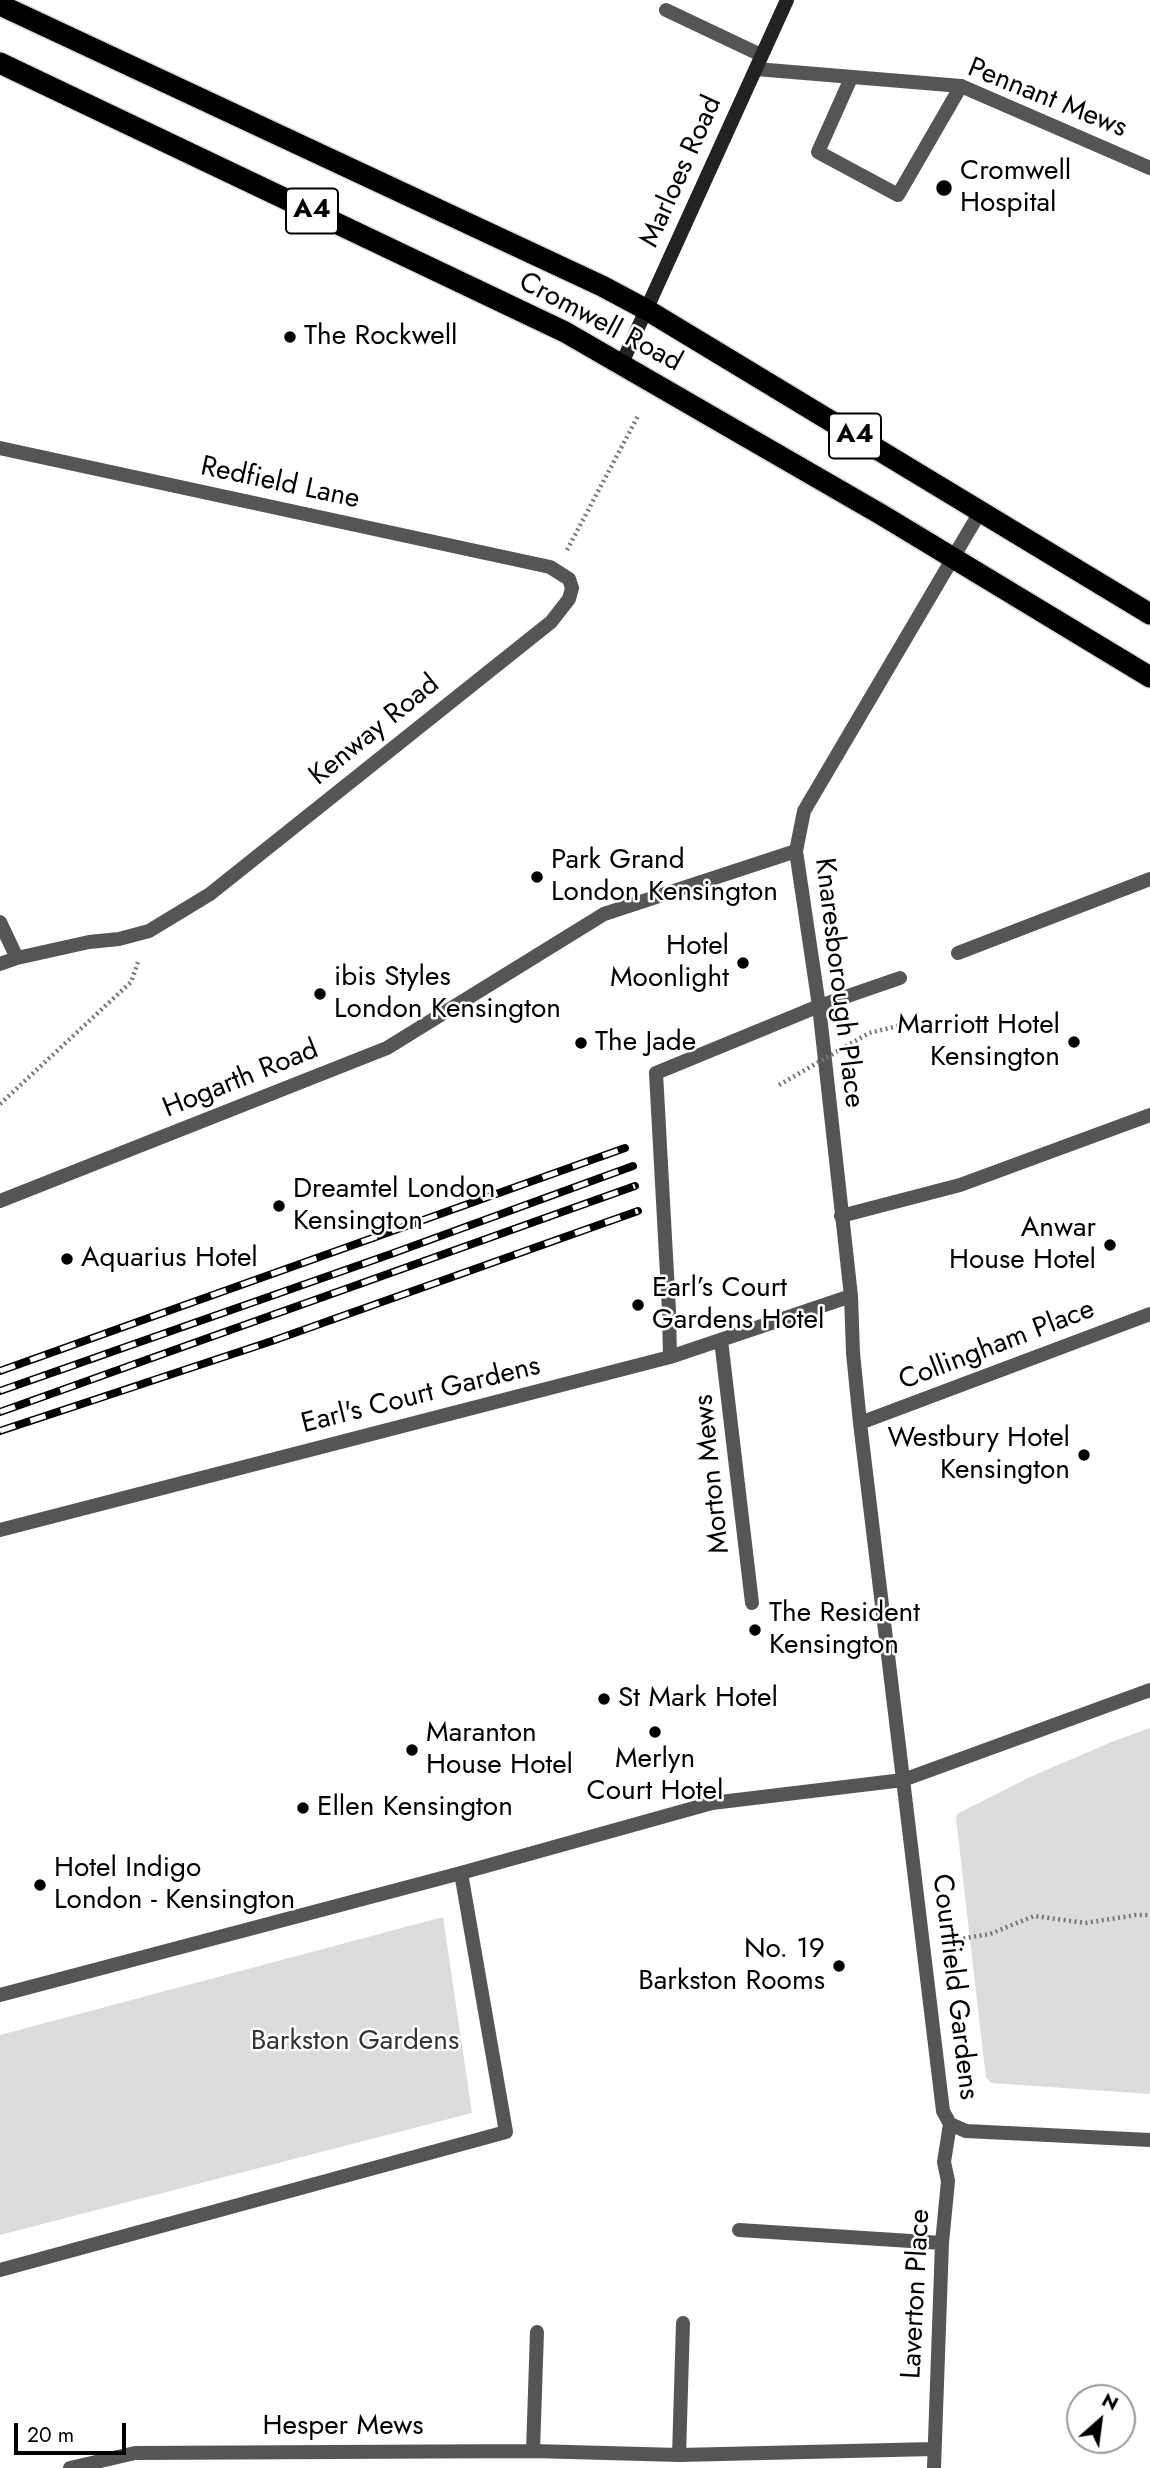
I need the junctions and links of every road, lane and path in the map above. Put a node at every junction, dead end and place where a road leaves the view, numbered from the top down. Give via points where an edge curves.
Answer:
1 (787, 0) edge
2 (0, 5) edge
3 (666, 10) dead end
4 (758, 62) junction
5 (0, 63) edge
6 (851, 79) junction
7 (961, 86) junction
8 (1150, 168) edge
9 (646, 310) junction
10 (622, 363) junction
11 (638, 416) dead end
12 (0, 448) edge
13 (981, 512) junction
14 (954, 559) junction
15 (550, 567) junction
16 (1150, 614) edge
17 (1150, 677) edge
18 (796, 851) junction
19 (1150, 879) edge
20 (0, 922) edge
21 (149, 931) junction
22 (958, 953) dead end
23 (17, 958) junction
24 (0, 964) edge
25 (900, 978) dead end
26 (819, 1006) junction
27 (906, 1024) dead end
28 (779, 1086) dead end
29 (0, 1104) edge
30 (1150, 1115) edge
31 (0, 1201) edge
32 (841, 1216) junction
33 (851, 1296) junction
34 (1150, 1314) edge
35 (721, 1340) junction
36 (670, 1357) junction
37 (860, 1423) junction
38 (0, 1530) edge
39 (752, 1603) dead end
40 (1150, 1690) edge
41 (904, 1780) junction
42 (461, 1873) junction
43 (1150, 1915) edge
44 (922, 1944) junction
45 (0, 1995) edge
46 (950, 2124) junction
47 (1150, 2140) edge
48 (739, 2230) dead end
49 (942, 2243) junction
50 (0, 2270) edge
51 (683, 2323) dead end
52 (537, 2332) dead end
53 (934, 2449) junction
54 (533, 2451) junction
55 (679, 2455) junction
56 (70, 2468) edge
57 (934, 2468) edge

1 - 4 street, Marloes Road
2 - 9 highway, Cromwell Road / A4 via 571,270
3 - 4 street, Pennant Mews
4 - 6 street, Pennant Mews
4 - 9 street, Marloes Road
5 - 10 highway, Cromwell Road / A4
6 - 7 street, Pennant Mews
6 - 7 street via 818,152 898,195
7 - 8 street, Pennant Mews
9 - 10 street, Marloes Road
9 - 13 highway, Cromwell Road / A4
10 - 14 highway, Cromwell Road / A4
11 - 15 path via 562,558
12 - 15 street, Redfield Lane
13 - 14 street, Knaresborough Place
13 - 16 highway, Cromwell Road / A4
14 - 17 highway, Cromwell Road / A4
14 - 18 street, Knaresborough Place via 804,811
15 - 21 street, Kenway Road via 569,579 572,587 569,600 551,622 210,894
18 - 26 street, Knaresborough Place
18 - 31 street, Hogarth Road via 604,914 387,1048
19 - 22 street
20 - 23 street
21 - 23 street, Kenway Road
21 - 29 path via 131,982
23 - 24 street, Kenway Road
25 - 26 street
26 - 32 street, Knaresborough Place
26 - 36 street via 656,1073
27 - 28 path, bridge via 869,1033
30 - 32 street via 960,1185
32 - 33 street, Knaresborough Place
33 - 35 street, Earl's Court Gardens
33 - 37 street, Knaresborough Place
34 - 37 street, Collingham Place
35 - 36 street, Earl's Court Gardens
35 - 39 street, Morton Mews
36 - 38 street, Earl's Court Gardens
37 - 41 street, Courtfield Gardens
40 - 41 street
41 - 42 street via 712,1802
41 - 44 street, Courtfield Gardens
42 - 45 street
42 - 50 street via 506,2132
43 - 44 path via 1085,1923 1034,1916 990,1934
44 - 46 street, Courtfield Gardens via 943,2112
46 - 47 street, Courtfield Gardens via 966,2132
46 - 49 street, Laverton Place
48 - 49 street
49 - 53 street, Laverton Place
51 - 55 street
52 - 54 street
53 - 55 street, Hesper Mews
53 - 57 street, Laverton Place
54 - 55 street, Hesper Mews
54 - 56 street, Hesper Mews via 135,2453

